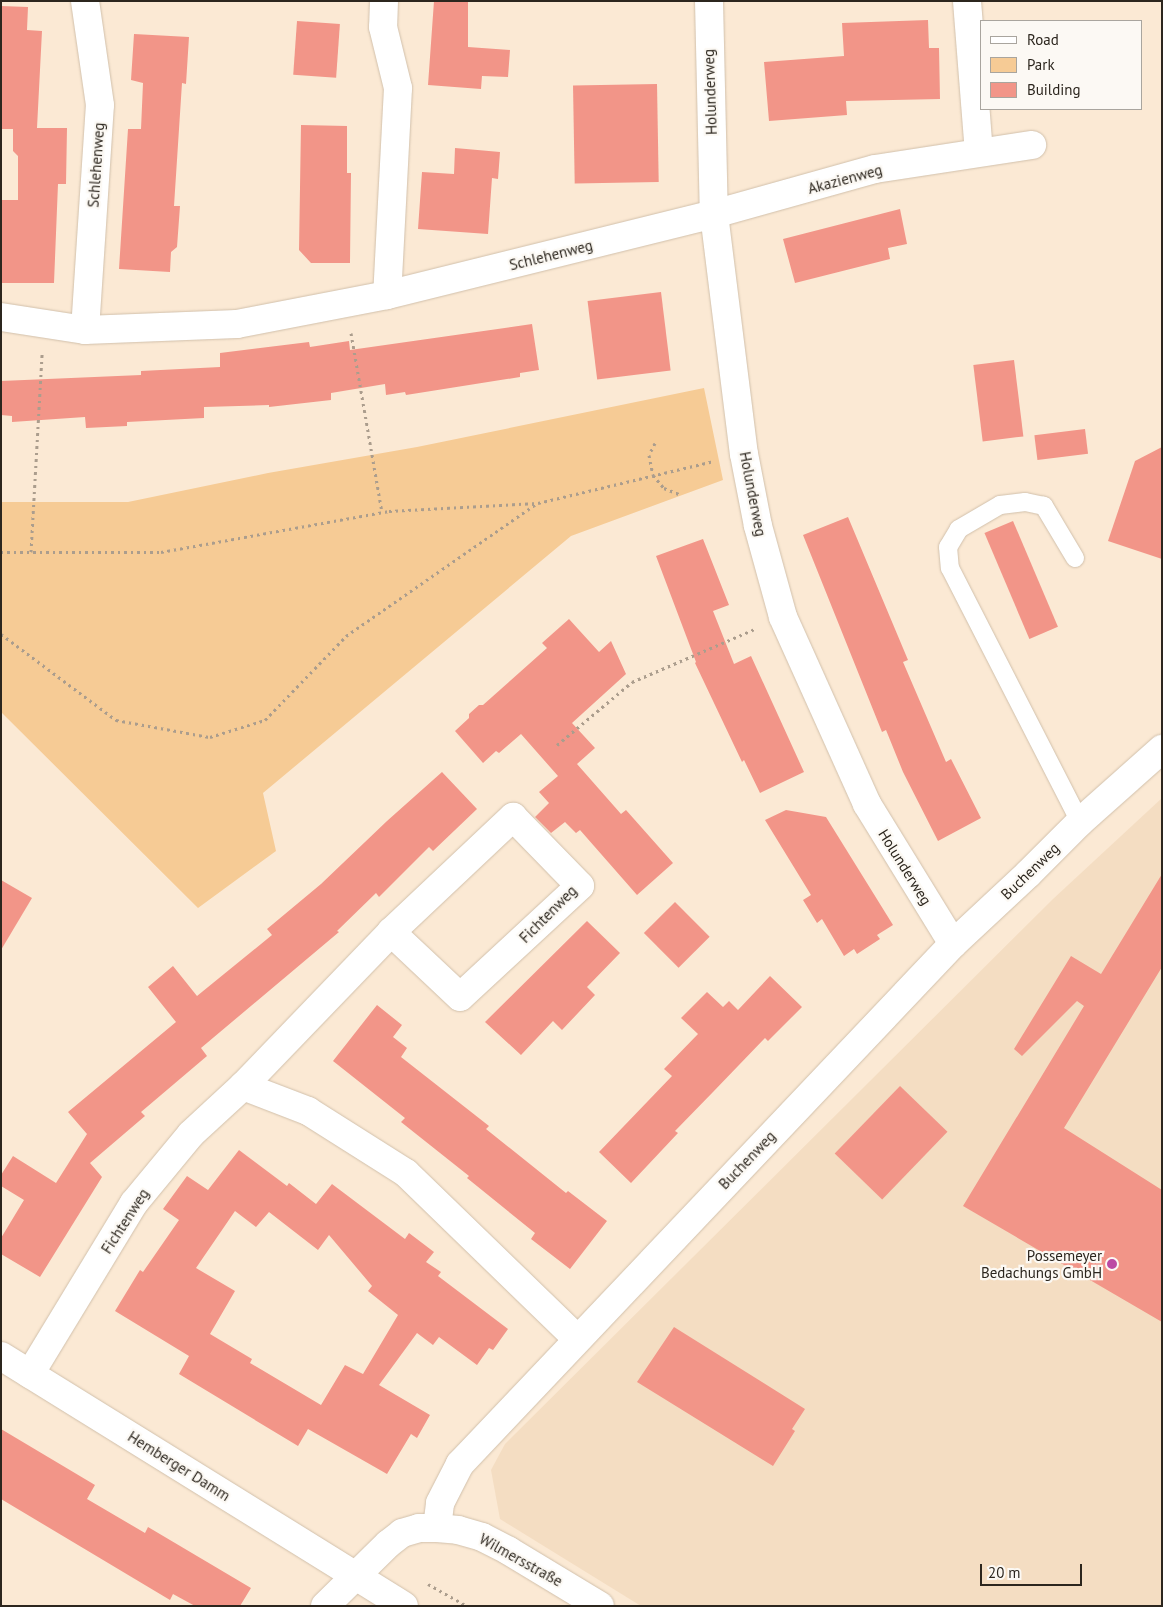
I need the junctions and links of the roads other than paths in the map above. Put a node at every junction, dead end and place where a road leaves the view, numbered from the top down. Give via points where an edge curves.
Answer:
1 (85, 1) edge
2 (384, 1) edge
3 (709, 1) edge
4 (967, 1) edge
5 (1032, 145) dead end
6 (979, 152) junction
7 (714, 214) junction
8 (387, 295) junction
9 (1, 317) edge
10 (85, 330) junction
11 (1075, 558) dead end
12 (1162, 749) edge
13 (1080, 822) junction
14 (391, 932) junction
15 (953, 944) junction
16 (243, 1086) junction
17 (577, 1339) junction
18 (1, 1356) edge
19 (30, 1374) junction
20 (436, 1528) junction
21 (356, 1575) junction
22 (325, 1606) edge
23 (404, 1606) edge
24 (600, 1606) edge

1 - 10 street, Schlehenweg via 100,105
2 - 8 street via 383,27 398,88
3 - 7 street, Holunderweg
4 - 6 street
5 - 6 street, Akazienweg
6 - 7 street, Akazienweg via 875,170
7 - 8 street, Schlehenweg
7 - 15 street, Holunderweg via 744,454 758,526 783,617 867,804
8 - 10 street, Schlehenweg via 237,324
9 - 10 street, Schlehenweg
11 - 13 lane via 1044,506 1025,502 1000,506 959,529 948,546 950,568
12 - 13 street, Buchenweg
13 - 15 street, Buchenweg
14 - 14 street, Fichtenweg via 513,817 580,886 460,997
14 - 16 street, Fichtenweg
15 - 17 street, Buchenweg
16 - 17 street via 308,1111 406,1173
16 - 19 street, Fichtenweg via 191,1134 134,1203
17 - 20 street, Buchenweg via 460,1464 440,1503
18 - 19 street, Hemberger Damm
19 - 21 street, Hemberger Damm
20 - 21 street via 402,1533
20 - 24 street, Wilmersstraße via 482,1537
21 - 22 street
21 - 23 street

